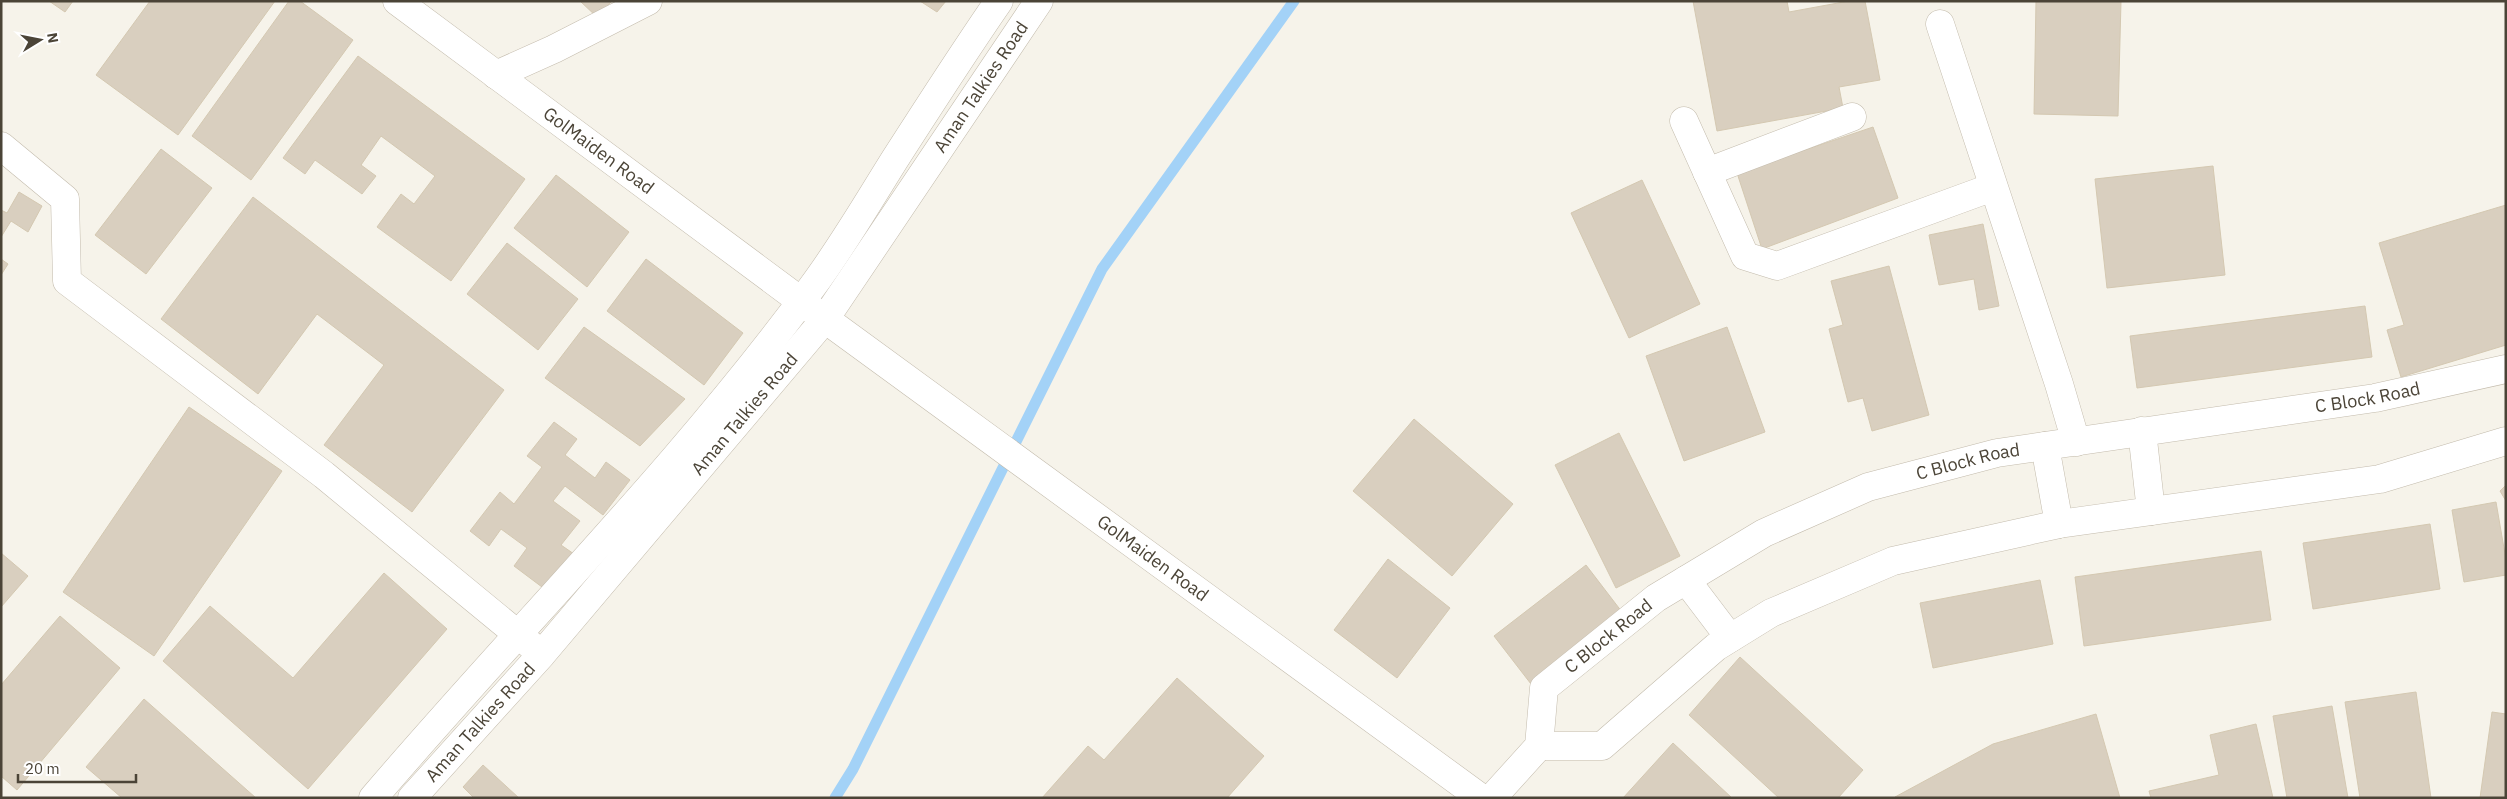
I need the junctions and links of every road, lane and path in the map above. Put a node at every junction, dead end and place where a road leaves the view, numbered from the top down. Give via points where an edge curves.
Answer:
1 (397, 1) edge
2 (648, 1) edge
3 (999, 1) edge
4 (1039, 1) edge
5 (1940, 24) dead end
6 (496, 75) junction
7 (1852, 117) dead end
8 (1684, 122) dead end
9 (1, 146) edge
10 (894, 161) junction
11 (1707, 172) junction
12 (921, 176) junction
13 (1993, 187) junction
14 (802, 301) junction
15 (825, 319) junction
16 (2506, 369) edge
17 (2142, 431) junction
18 (708, 437) junction
19 (2076, 442) junction
20 (2506, 442) edge
21 (2045, 446) junction
22 (2151, 511) junction
23 (2059, 524) junction
24 (1686, 580) junction
25 (517, 634) junction
26 (1730, 638) junction
27 (542, 654) junction
28 (1539, 746) junction
29 (373, 798) edge
30 (412, 798) edge
31 (1481, 798) edge
32 (1492, 798) edge

1 - 6 street, GolMaiden Road
2 - 6 street
3 - 10 street, Aman Talkies Road
4 - 12 street, Aman Talkies Road
5 - 13 street
6 - 14 street, GolMaiden Road
7 - 11 street
8 - 11 street
9 - 25 street via 65,199 67,282 324,475
10 - 12 street
10 - 14 street, Aman Talkies Road via 836,254
11 - 13 street via 1745,256 1778,266
12 - 15 street, Aman Talkies Road
13 - 19 street
14 - 15 street, GolMaiden Road
14 - 18 street, Aman Talkies Road
15 - 18 street, Aman Talkies Road
15 - 31 street, GolMaiden Road
16 - 17 street, C Block Road via 2375,398
17 - 19 street, C Block Road
17 - 22 street
18 - 25 street, Aman Talkies Road via 638,500
18 - 27 street, Aman Talkies Road
19 - 21 street, C Block Road
20 - 22 street via 2380,479
21 - 23 street
21 - 24 street, C Block Road via 1997,453 1868,487 1764,533
22 - 23 street
23 - 26 street via 1893,561 1772,613
24 - 26 street
24 - 28 street, C Block Road via 1656,598 1544,688
25 - 27 street
25 - 29 street, Aman Talkies Road
26 - 28 street via 1602,746
27 - 30 street, Aman Talkies Road
28 - 32 street

